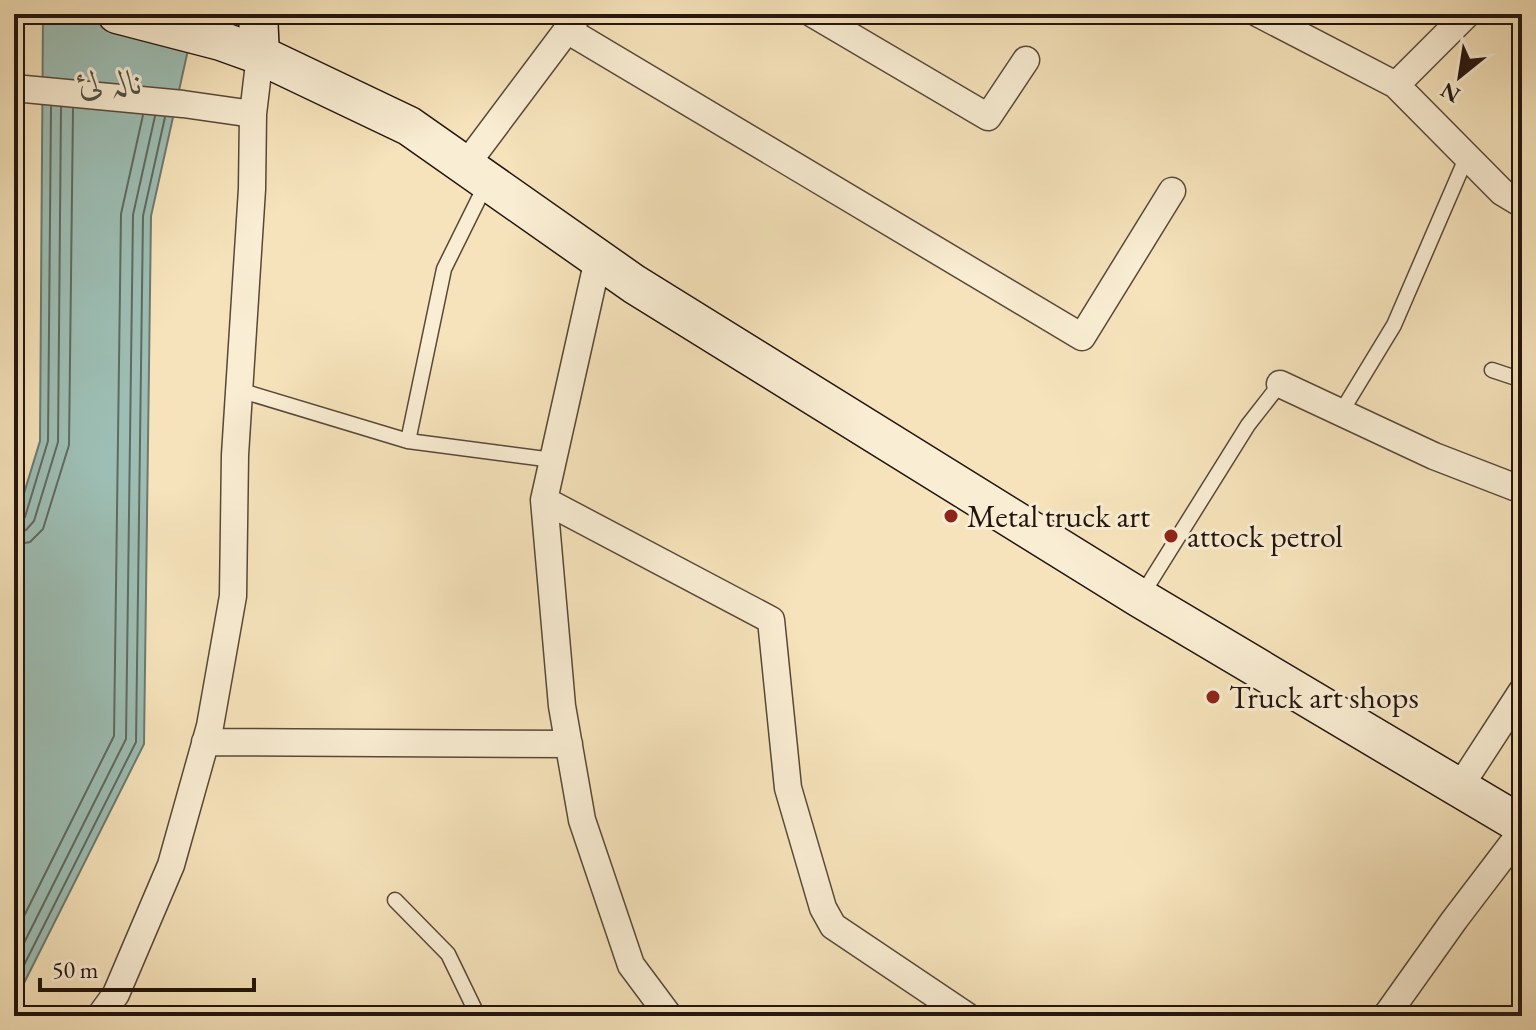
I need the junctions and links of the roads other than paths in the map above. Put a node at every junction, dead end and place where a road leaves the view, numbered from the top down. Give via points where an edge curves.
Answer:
1 (117, 14) edge
2 (258, 14) edge
3 (813, 14) edge
4 (1259, 14) edge
5 (1467, 14) edge
6 (573, 22) edge
7 (260, 55) junction
8 (1026, 60) dead end
9 (1396, 85) junction
10 (14, 88) edge
11 (253, 114) junction
12 (1467, 156) junction
13 (476, 173) junction
14 (1172, 191) dead end
15 (1520, 197) edge
16 (598, 259) junction
17 (1492, 370) dead end
18 (1522, 380) edge
19 (1280, 384) joint
20 (239, 390) junction
21 (1340, 414) junction
22 (408, 441) junction
23 (553, 460) junction
24 (1522, 490) edge
25 (544, 500) junction
26 (1140, 598) junction
27 (1522, 691) edge
28 (205, 742) junction
29 (569, 744) junction
30 (1459, 788) junction
31 (1522, 828) edge
32 (395, 900) dead end
33 (100, 1016) edge
34 (478, 1016) edge
35 (669, 1016) edge
36 (967, 1016) edge
37 (1386, 1016) edge

1 - 7 main road
2 - 7 main road
3 - 8 street via 988,117
4 - 9 street
5 - 9 street
6 - 13 street
6 - 14 street via 1082,337
7 - 11 street
7 - 13 main road via 409,126
9 - 12 street
10 - 11 street
11 - 20 street
12 - 15 street via 1502,192
12 - 21 lane via 1394,325
13 - 16 main road
13 - 22 lane via 444,269
16 - 23 street
16 - 26 main road
17 - 18 lane
19 - 21 street
19 - 26 lane via 1248,425
20 - 22 lane
20 - 28 street via 233,596
21 - 24 street
22 - 23 lane
23 - 25 street
25 - 29 street
25 - 36 street via 771,620 788,788 823,908 833,926
26 - 30 main road
27 - 30 street
28 - 29 street
28 - 33 street via 171,865 116,994
29 - 35 street via 582,820 631,965
30 - 31 main road
31 - 37 street
32 - 34 lane via 448,954

